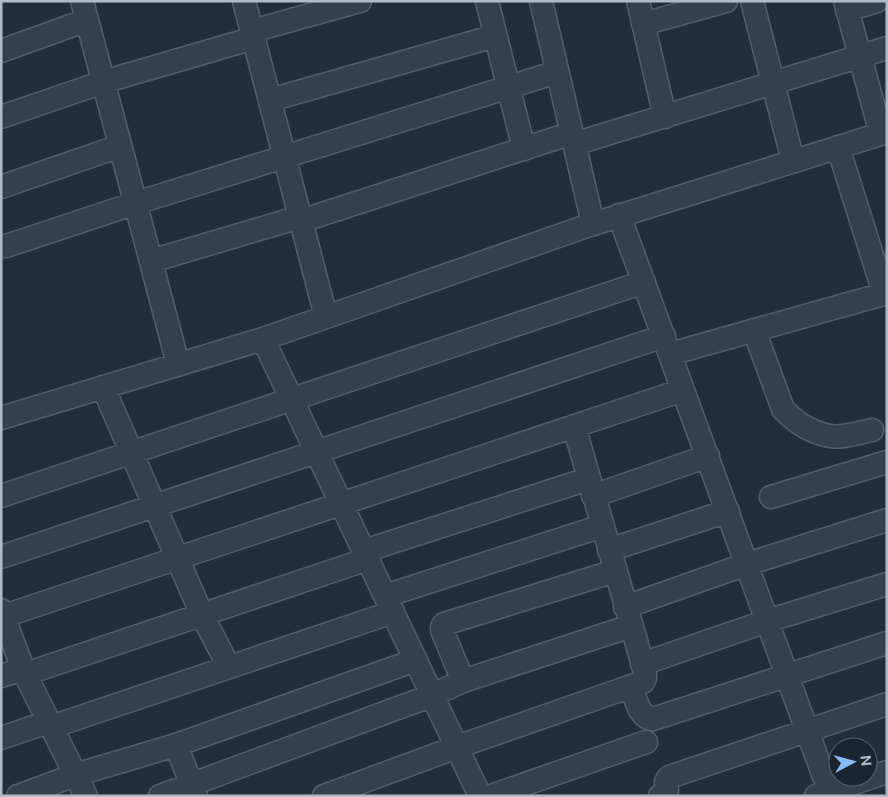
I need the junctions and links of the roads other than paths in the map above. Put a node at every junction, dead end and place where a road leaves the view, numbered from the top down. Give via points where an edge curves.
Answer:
1 (244, 1) edge
2 (360, 1) edge
3 (487, 1) edge
4 (541, 1) edge
5 (638, 1) edge
6 (726, 1) edge
7 (752, 1) edge
8 (877, 1) edge
9 (846, 6) edge
10 (84, 10) edge
11 (643, 24) junction
12 (253, 35) junction
13 (495, 36) junction
14 (887, 48) edge
15 (1, 51) edge
16 (859, 58) junction
17 (557, 72) junction
18 (103, 82) junction
19 (772, 84) junction
20 (507, 87) junction
21 (270, 100) junction
22 (1, 117) edge
23 (665, 117) junction
24 (884, 133) edge
25 (573, 139) junction
26 (120, 146) junction
27 (838, 147) junction
28 (524, 148) junction
29 (285, 157) junction
30 (793, 161) junction
31 (1, 187) edge
32 (136, 203) junction
33 (619, 215) junction
34 (301, 219) junction
35 (593, 224) junction
36 (1, 246) edge
37 (151, 261) junction
38 (644, 282) junction
39 (886, 293) edge
40 (326, 317) junction
41 (754, 330) junction
42 (263, 339) junction
43 (667, 345) junction
44 (178, 364) junction
45 (103, 387) junction
46 (683, 390) junction
47 (292, 401) junction
48 (1, 418) edge
49 (574, 426) junction
50 (872, 430) dead end
51 (316, 451) junction
52 (131, 454) junction
53 (708, 456) junction
54 (887, 462) edge
55 (591, 488) junction
56 (1, 496) edge
57 (771, 497) dead end
58 (341, 504) junction
59 (154, 505) junction
60 (728, 511) junction
61 (887, 520) edge
62 (602, 526) junction
63 (366, 555) junction
64 (1, 557) edge
65 (178, 558) junction
66 (612, 561) junction
67 (747, 564) junction
68 (887, 584) edge
69 (389, 604) junction
70 (2, 614) edge
71 (202, 615) junction
72 (628, 616) junction
73 (767, 621) junction
74 (887, 643) edge
75 (416, 660) junction
76 (642, 664) junction
77 (230, 667) junction
78 (24, 671) junction
79 (787, 674) junction
80 (1, 676) edge
81 (463, 681) junction
82 (631, 686) junction
83 (433, 695) junction
84 (887, 704) edge
85 (49, 724) junction
86 (807, 730) junction
87 (1, 738) edge
88 (646, 742) dead end
89 (176, 745) junction
90 (457, 747) junction
91 (887, 772) edge
92 (75, 775) junction
93 (194, 790) edge
94 (826, 794) edge
95 (18, 796) edge
96 (86, 796) edge
97 (160, 796) edge
98 (324, 796) edge
99 (480, 796) edge
100 (491, 796) edge
101 (660, 796) edge

1 - 12 street
2 - 12 street
3 - 13 street
4 - 17 street
5 - 11 street
6 - 11 street
7 - 19 street
8 - 9 street
9 - 16 street
10 - 15 street
10 - 18 street
11 - 23 street
12 - 18 street
12 - 21 street
13 - 20 street
13 - 21 street
14 - 16 street
16 - 19 street
16 - 24 street
17 - 20 street
17 - 25 street
18 - 22 street
18 - 26 street
19 - 23 street
19 - 30 street
20 - 28 street
20 - 29 street
21 - 29 street
23 - 25 street
24 - 27 street
25 - 28 street
25 - 35 street
26 - 31 street
26 - 32 street
27 - 30 street
27 - 39 street
28 - 34 street
29 - 32 street
29 - 34 street
30 - 33 street
32 - 36 street
32 - 37 street
33 - 35 street
33 - 38 street
34 - 37 street
34 - 40 street
35 - 40 street
37 - 44 street
38 - 43 street
38 - 47 street
39 - 41 street
40 - 42 street
41 - 43 street
41 - 50 street via 783,409 789,416 831,437
42 - 44 street
42 - 47 street
43 - 46 street
43 - 51 street
44 - 45 street
45 - 48 street
45 - 52 street
46 - 49 street
46 - 53 street
47 - 51 street
47 - 52 street
49 - 55 street
49 - 58 street
51 - 58 street
51 - 59 street
52 - 56 street
52 - 59 street
53 - 55 street
53 - 60 street
54 - 57 street
55 - 62 street
55 - 63 street
58 - 63 street
58 - 65 street
59 - 64 street
59 - 65 street
60 - 66 street
60 - 67 street
61 - 67 street
62 - 66 street
62 - 69 street
63 - 69 street
63 - 71 street
65 - 70 street
65 - 71 street
66 - 72 street
66 - 81 street via 444,624 442,630
67 - 72 street
67 - 73 street
68 - 73 street
69 - 75 street
69 - 77 street
70 - 78 street
71 - 77 street
71 - 78 street
72 - 76 street
72 - 81 street
73 - 76 street
73 - 79 street
74 - 79 street
75 - 83 street
75 - 89 street
76 - 82 street via 645,678
77 - 85 street
78 - 80 street
78 - 85 street
79 - 82 street via 653,719 642,716
79 - 86 street
81 - 83 street
82 - 90 street
83 - 90 street
83 - 93 street
84 - 86 street
85 - 87 street
85 - 92 street
86 - 94 street
86 - 101 street via 669,777 667,790
88 - 100 street
89 - 92 street
89 - 93 street
90 - 98 street
90 - 99 street
91 - 94 street
92 - 95 street
92 - 96 street
93 - 97 street

